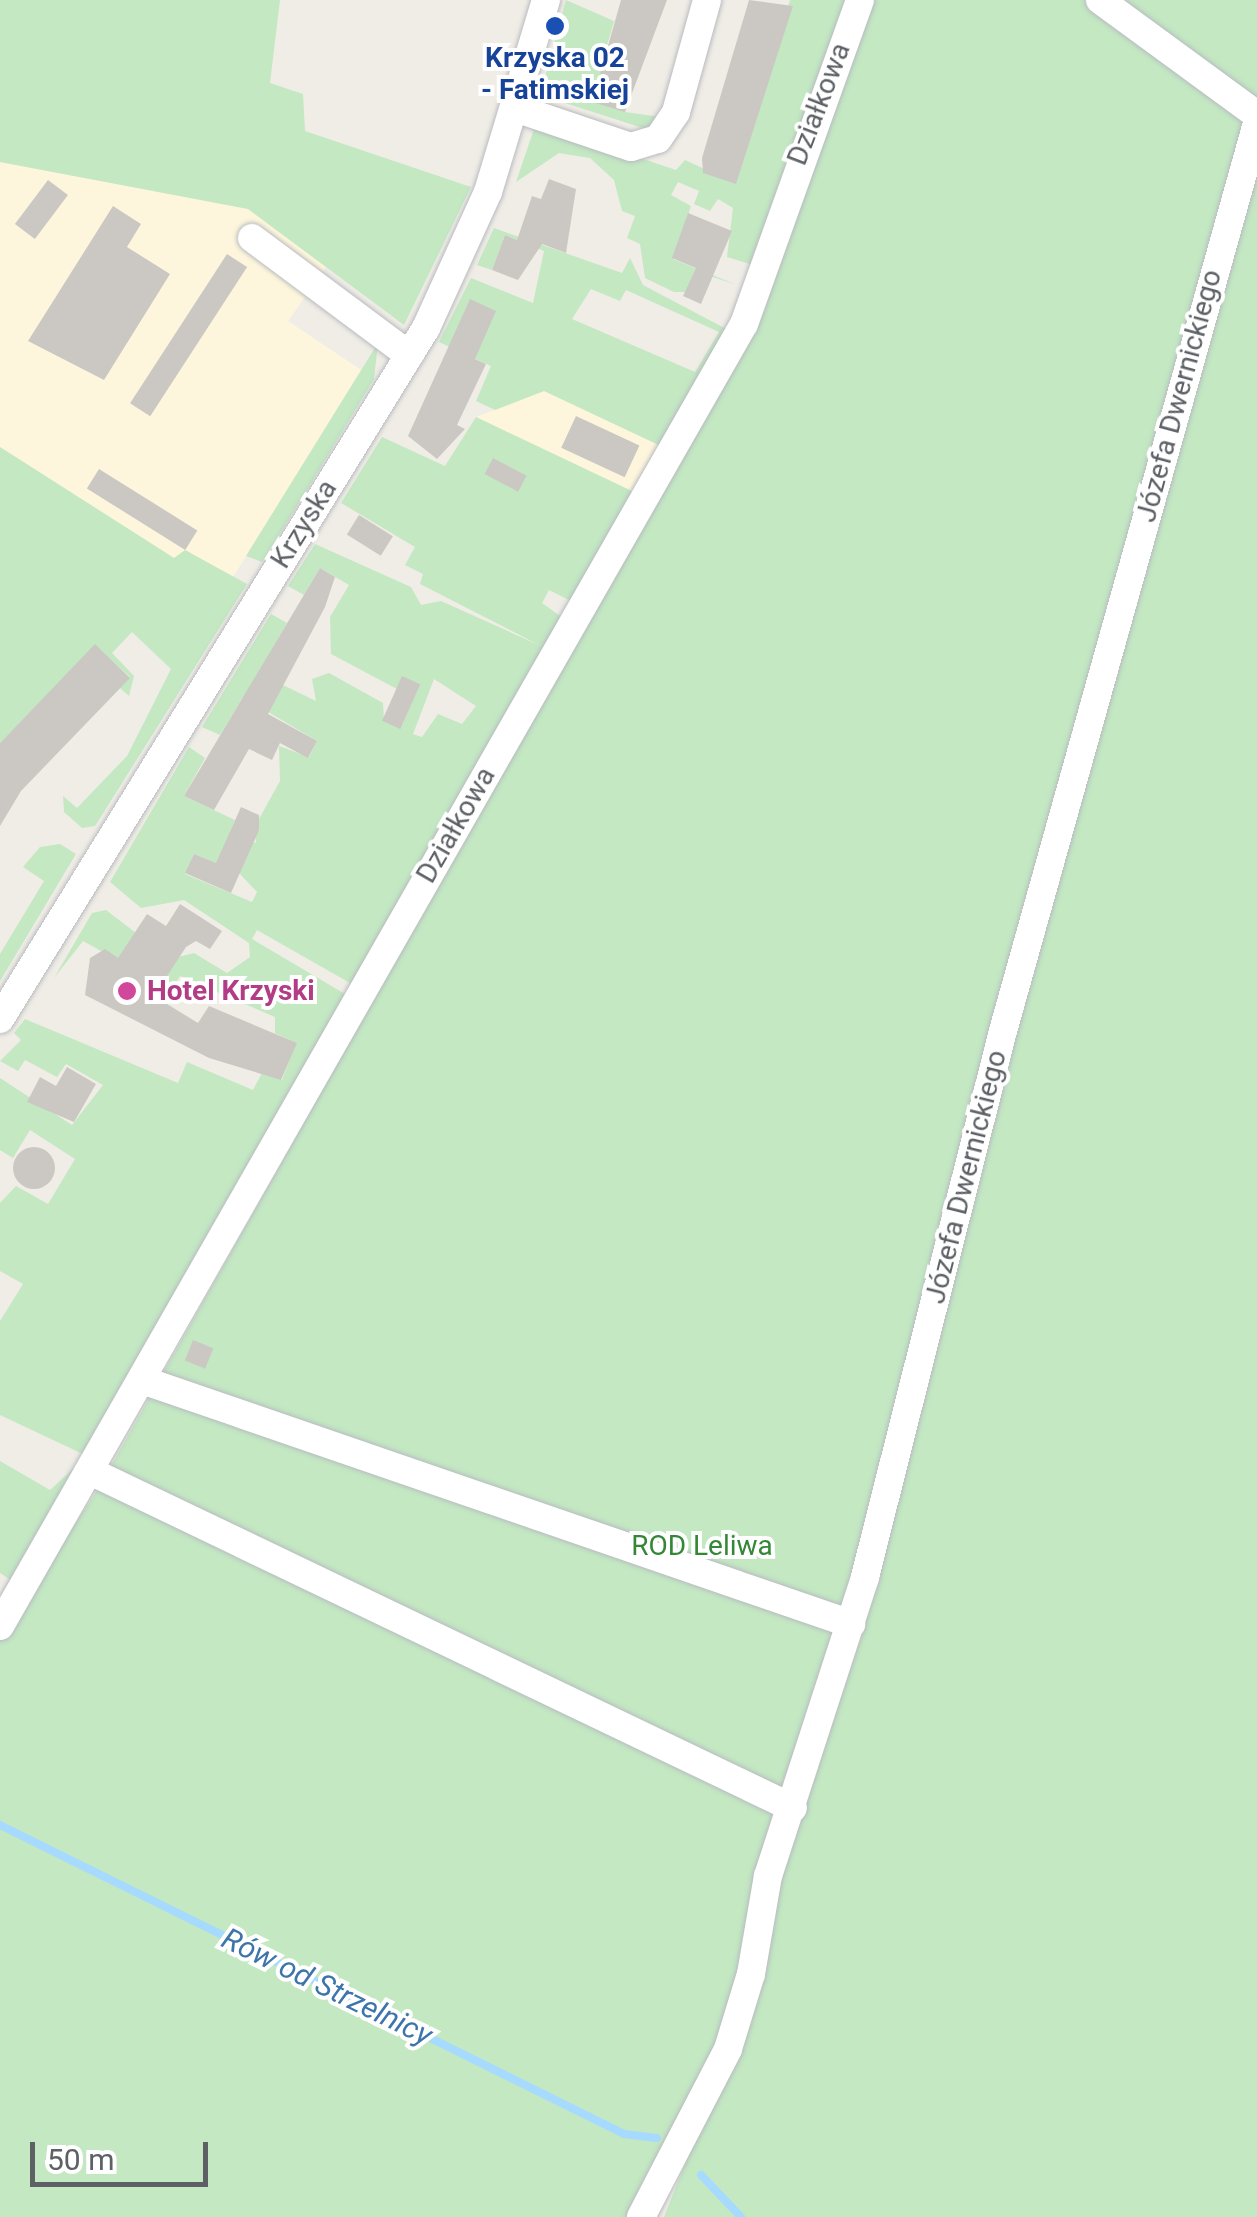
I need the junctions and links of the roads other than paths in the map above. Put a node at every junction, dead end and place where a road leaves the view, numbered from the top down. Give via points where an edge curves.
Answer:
1 (546, 0) edge
2 (708, 0) edge
3 (860, 0) edge
4 (1100, 0) edge
5 (515, 108) junction
6 (1257, 119) edge
7 (252, 238) dead end
8 (410, 355) junction
9 (0, 1019) edge
10 (145, 1381) junction
11 (94, 1473) junction
12 (851, 1624) junction
13 (0, 1626) edge
14 (792, 1808) junction
15 (641, 2217) edge

1 - 5 street, Krzyska
2 - 5 street via 676,112 658,139 631,147
3 - 10 street, Działkowa via 744,324
4 - 6 street
5 - 8 street, Krzyska via 455,272
6 - 12 street, Józefa Dwernickiego via 1003,1031
7 - 8 street
8 - 9 street, Krzyska
10 - 11 street, Działkowa
10 - 12 street
11 - 13 street, Działkowa
11 - 14 street
12 - 14 street, Józefa Dwernickiego
14 - 15 street, Józefa Dwernickiego via 728,2049

